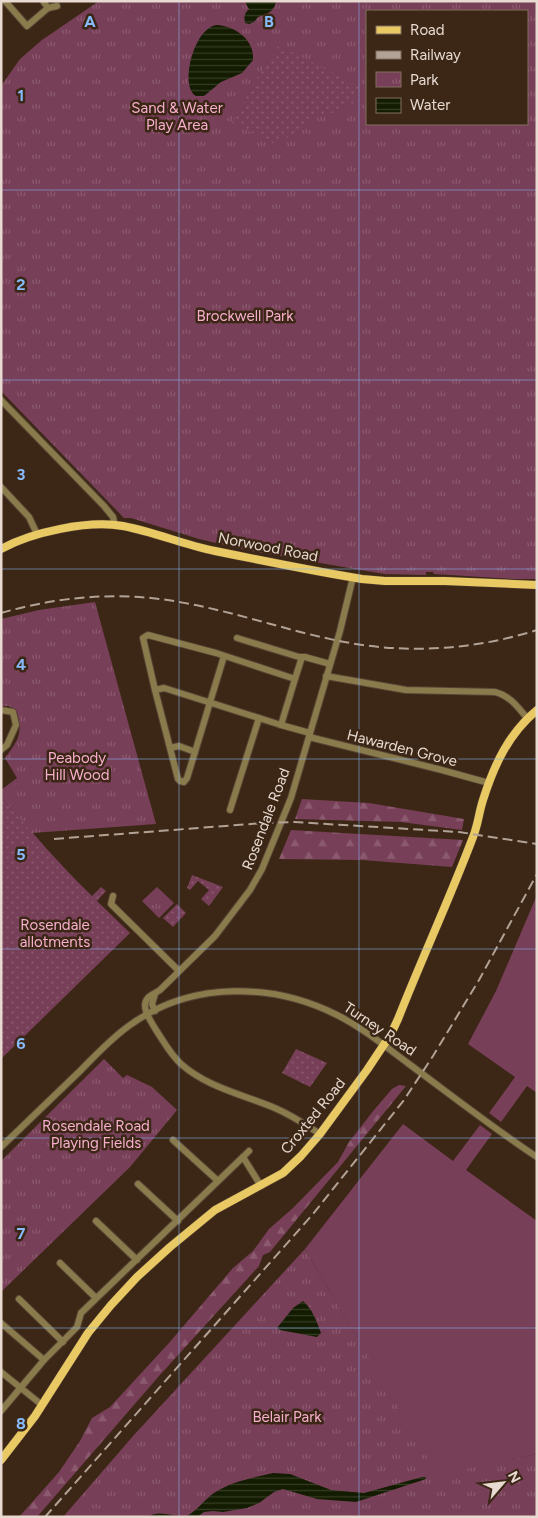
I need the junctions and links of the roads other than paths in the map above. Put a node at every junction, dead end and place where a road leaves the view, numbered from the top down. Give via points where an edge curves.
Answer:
1 (43, 1) edge
2 (4, 2) edge
3 (57, 6) dead end
4 (48, 8) junction
5 (1, 400) edge
6 (1, 487) edge
7 (115, 525) junction
8 (37, 534) junction
9 (1, 549) edge
10 (353, 577) junction
11 (537, 585) edge
12 (237, 638) dead end
13 (224, 656) junction
14 (302, 657) junction
15 (330, 664) junction
16 (326, 676) junction
17 (295, 679) junction
18 (155, 690) junction
19 (210, 703) junction
20 (1, 710) edge
21 (537, 710) edge
22 (259, 718) junction
23 (527, 718) junction
24 (281, 725) junction
25 (309, 735) junction
26 (170, 748) junction
27 (1, 750) edge
28 (195, 752) junction
29 (489, 783) junction
30 (230, 810) dead end
31 (113, 896) dead end
32 (179, 971) junction
33 (154, 994) junction
34 (155, 1011) junction
35 (148, 1014) junction
36 (384, 1046) junction
37 (320, 1134) junction
38 (173, 1140) dead end
39 (1, 1147) edge
40 (249, 1151) dead end
41 (243, 1157) junction
42 (537, 1158) edge
43 (218, 1182) junction
44 (138, 1184) dead end
45 (261, 1186) junction
46 (96, 1221) dead end
47 (178, 1221) junction
48 (137, 1260) junction
49 (60, 1263) dead end
50 (96, 1298) junction
51 (19, 1299) dead end
52 (1, 1323) edge
53 (62, 1342) junction
54 (44, 1360) junction
55 (1, 1372) edge
56 (20, 1388) junction
57 (42, 1405) junction
58 (1, 1411) edge
59 (1, 1460) edge

1 - 4 street
2 - 4 street via 27,26
3 - 4 street
5 - 7 street via 104,506
6 - 8 street via 29,517
7 - 8 main road, Norwood Road via 82,526
7 - 10 main road, Norwood Road via 215,551
8 - 9 main road, Norwood Road
10 - 11 main road, Norwood Road via 385,581
10 - 15 street, Rosendale Road
12 - 14 street
13 - 17 street
13 - 18 street via 145,636 142,640
13 - 19 street
14 - 15 street
14 - 17 street
15 - 16 street, Rosendale Road
16 - 23 street via 406,690 495,692 511,700
16 - 25 street, Rosendale Road
17 - 24 street
18 - 19 street, Hawarden Grove via 164,688
18 - 26 street
19 - 22 street, Hawarden Grove
19 - 28 street
20 - 27 street via 13,712 16,725 8,744
21 - 23 main road, Croxted Road
22 - 24 street, Hawarden Grove
22 - 30 street
23 - 29 main road, Croxted Road via 510,739
24 - 25 street, Hawarden Grove
25 - 29 street, Hawarden Grove
25 - 32 street, Rosendale Road via 291,798 255,883 215,936
26 - 28 street via 179,746
26 - 28 street via 181,782 186,779
29 - 36 main road, Croxted Road via 474,835 398,1020
31 - 32 street via 110,904
32 - 33 street, Rosendale Road
33 - 34 street via 152,1004
33 - 35 street via 145,1004
34 - 35 street
34 - 36 street, Turney Road via 199,995 264,991 324,1009
35 - 37 street via 169,1051 196,1075 290,1115
35 - 39 street via 106,1046
36 - 37 main road, Croxted Road
36 - 42 street, Turney Road
37 - 45 main road, Croxted Road via 283,1173
38 - 43 street
40 - 41 street
41 - 43 street
41 - 45 street
43 - 47 street
44 - 47 street
45 - 57 main road, Croxted Road via 215,1210 137,1277 88,1333
46 - 48 street
47 - 48 street
48 - 50 street
49 - 50 street
50 - 53 street
51 - 53 street
52 - 54 street
53 - 54 street
54 - 56 street
55 - 56 street
56 - 57 street
56 - 58 street
57 - 59 main road, Croxted Road

